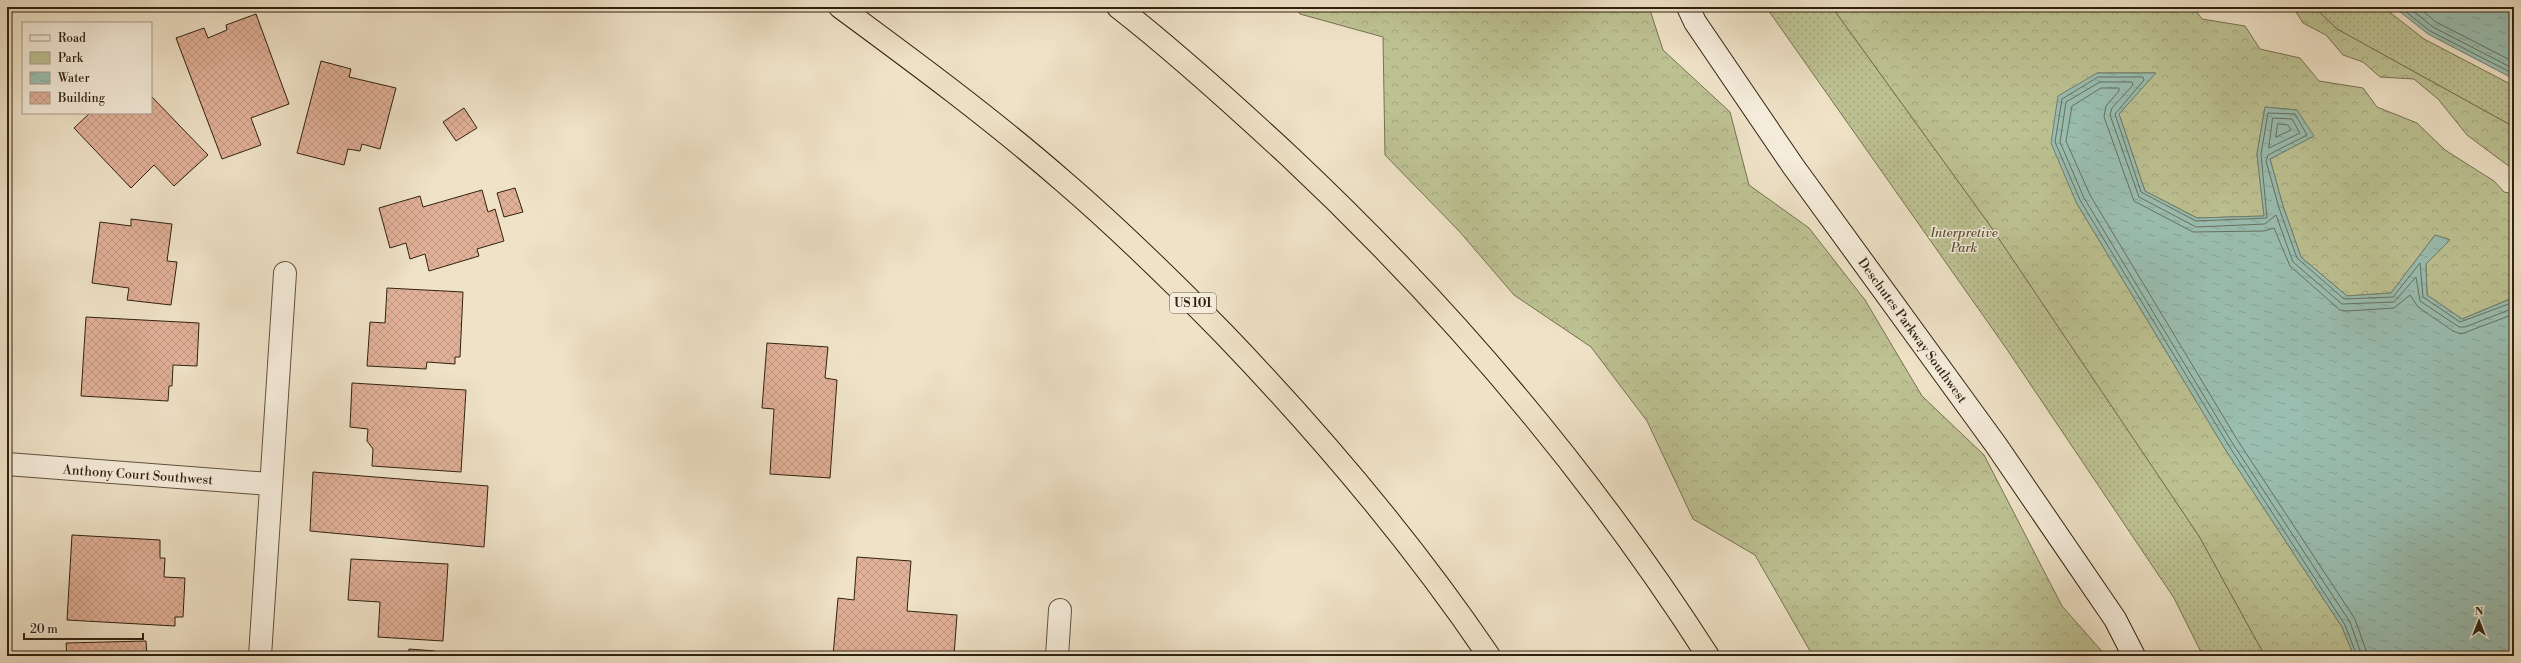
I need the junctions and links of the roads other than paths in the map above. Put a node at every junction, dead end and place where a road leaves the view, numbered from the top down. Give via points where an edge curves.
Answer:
1 (840, 7) edge
2 (1118, 7) edge
3 (1688, 7) edge
4 (285, 273) dead end
5 (7, 464) edge
6 (270, 484) junction
7 (1060, 610) dead end
8 (260, 656) edge
9 (1057, 656) edge
10 (1488, 656) edge
11 (1708, 656) edge
12 (2134, 656) edge

1 - 10 highway, US 101 via 950,87 1064,181 1172,281 1274,386 1369,496 1457,609
2 - 11 highway via 1242,112 1360,222 1476,347 1586,480 1671,598
3 - 12 street, Deschutes Parkway Southwest via 1695,22 1793,166 2000,451 2115,619
4 - 6 street
5 - 6 street, Anthony Court Southwest
6 - 8 street
7 - 9 street

